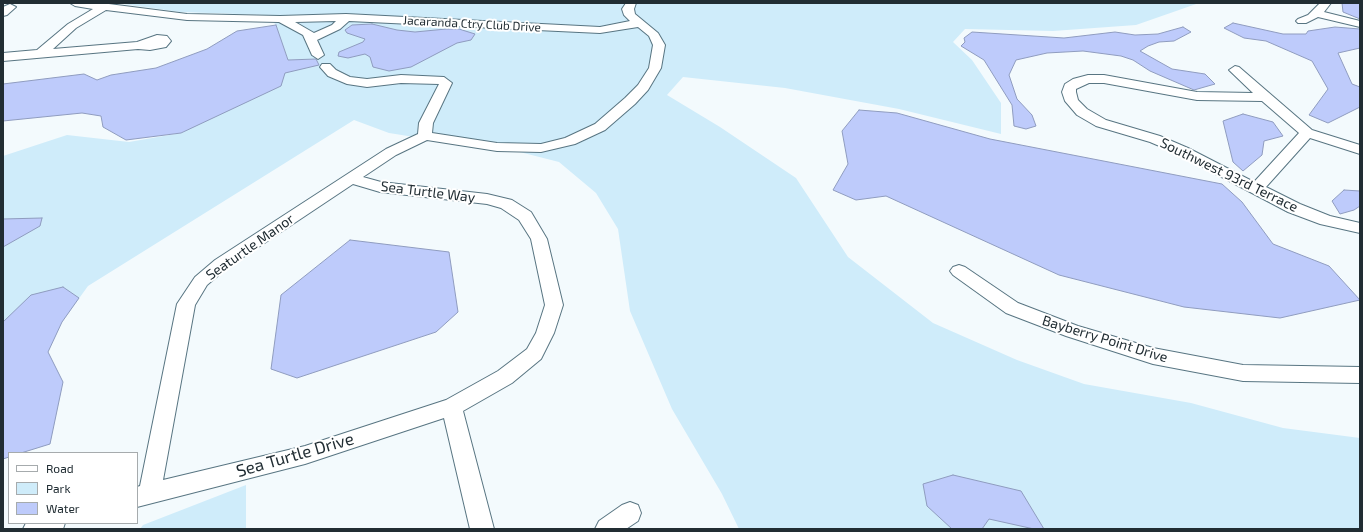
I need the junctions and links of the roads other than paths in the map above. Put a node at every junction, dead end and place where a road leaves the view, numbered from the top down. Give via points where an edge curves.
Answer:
1 (75, 3) edge
2 (631, 3) edge
3 (1326, 3) edge
4 (102, 8) junction
5 (1316, 13) junction
6 (346, 17) junction
7 (330, 18) junction
8 (280, 19) junction
9 (1302, 21) dead end
10 (640, 23) junction
11 (1360, 24) edge
12 (310, 36) junction
13 (138, 45) dead end
14 (42, 52) junction
15 (318, 55) dead end
16 (3, 57) edge
17 (326, 67) dead end
18 (1235, 70) dead end
19 (1265, 97) junction
20 (1307, 133) junction
21 (425, 136) junction
22 (1360, 150) edge
23 (350, 178) junction
24 (1256, 189) junction
25 (1360, 228) edge
26 (959, 271) dead end
27 (1360, 375) edge
28 (452, 407) junction
29 (144, 495) edge
30 (630, 513) dead end
31 (51, 524) edge
32 (35, 529) edge
33 (482, 529) edge
34 (607, 529) edge

1 - 4 street
2 - 10 street via 628,9 630,15
3 - 5 street
4 - 8 street via 187,17
4 - 14 street via 72,26
5 - 9 street
5 - 11 street
6 - 7 street, Jacaranda Ctry Club Drive
6 - 10 street, Jacaranda Ctry Club Drive via 600,30
6 - 12 street via 336,27
7 - 8 street, Jacaranda Ctry Club Drive
7 - 12 street via 330,26
8 - 12 street
10 - 21 street via 654,35 659,44 655,68 624,107 600,127 570,141 541,148 496,147
12 - 15 street
13 - 14 street
14 - 16 street
17 - 21 street via 332,74 347,80 367,83 401,79 440,80 446,83 426,123
18 - 19 street
19 - 20 street
19 - 24 street, Southwest 93rd Terrace via 1197,96 1104,79 1078,82 1070,87 1069,92 1072,101 1082,112 1101,123 1155,139
20 - 22 street
20 - 24 street
21 - 23 street, Seaturtle Manor via 391,152
23 - 28 street, Sea Turtle Way via 380,187 487,199 506,204 525,216 539,239 554,306 545,333 534,354 505,377
23 - 29 street, Seaturtle Manor via 221,264 201,281 186,304
24 - 25 street, Southwest 93rd Terrace via 1326,220
26 - 27 street, Bayberry Point Drive via 1012,308 1153,356 1243,373
28 - 29 street, Sea Turtle Drive via 305,455
28 - 33 street
30 - 34 street
31 - 32 street

